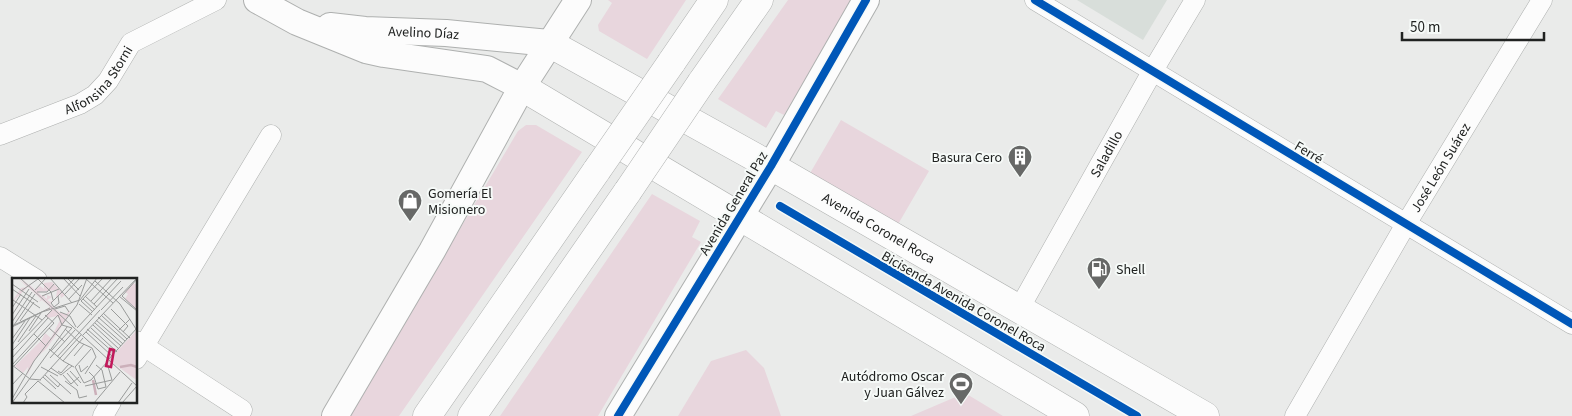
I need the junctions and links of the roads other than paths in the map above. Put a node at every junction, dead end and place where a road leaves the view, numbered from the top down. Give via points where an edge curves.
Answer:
1 (216, 0) edge
2 (257, 0) edge
3 (578, 0) edge
4 (714, 0) edge
5 (759, 0) edge
6 (866, 0) edge
7 (1035, 0) edge
8 (1195, 0) edge
9 (1542, 0) edge
10 (297, 22) junction
11 (549, 43) junction
12 (1152, 72) junction
13 (522, 87) junction
14 (0, 135) edge
15 (270, 135) dead end
16 (771, 166) junction
17 (740, 216) junction
18 (1406, 224) junction
19 (0, 257) edge
20 (34, 278) edge
21 (1019, 309) junction
22 (1572, 324) edge
23 (139, 349) edge
24 (110, 404) edge
25 (242, 410) dead end
26 (103, 416) edge
27 (335, 416) edge
28 (427, 416) edge
29 (472, 416) edge
30 (618, 416) edge
31 (1075, 416) edge
32 (1205, 416) edge
33 (1295, 416) edge

1 - 14 street, Alfonsina Storni via 131,43 108,81 95,95
2 - 10 street, Avelino Díaz
3 - 11 street
4 - 28 main road, bridge
5 - 29 main road, bridge
6 - 16 street, Avenida General Paz
7 - 12 street, Ferré
8 - 12 street, Saladillo
9 - 18 street, José León Suárez
10 - 11 street, Avelino Díaz
10 - 13 street, Avelino Díaz via 366,50 487,68
11 - 13 street
11 - 16 main road, Avenida Coronel Roca
12 - 18 street, Ferré
12 - 21 street, Saladillo
13 - 17 main road
13 - 27 street via 432,251
15 - 23 street
16 - 17 street, Avenida General Paz
16 - 21 main road, Avenida Coronel Roca
17 - 30 street, Avenida General Paz
17 - 31 main road
18 - 22 street, Ferré
18 - 33 street, José León Suárez
19 - 20 street
21 - 32 main road, Avenida Coronel Roca
23 - 25 street
24 - 26 street

